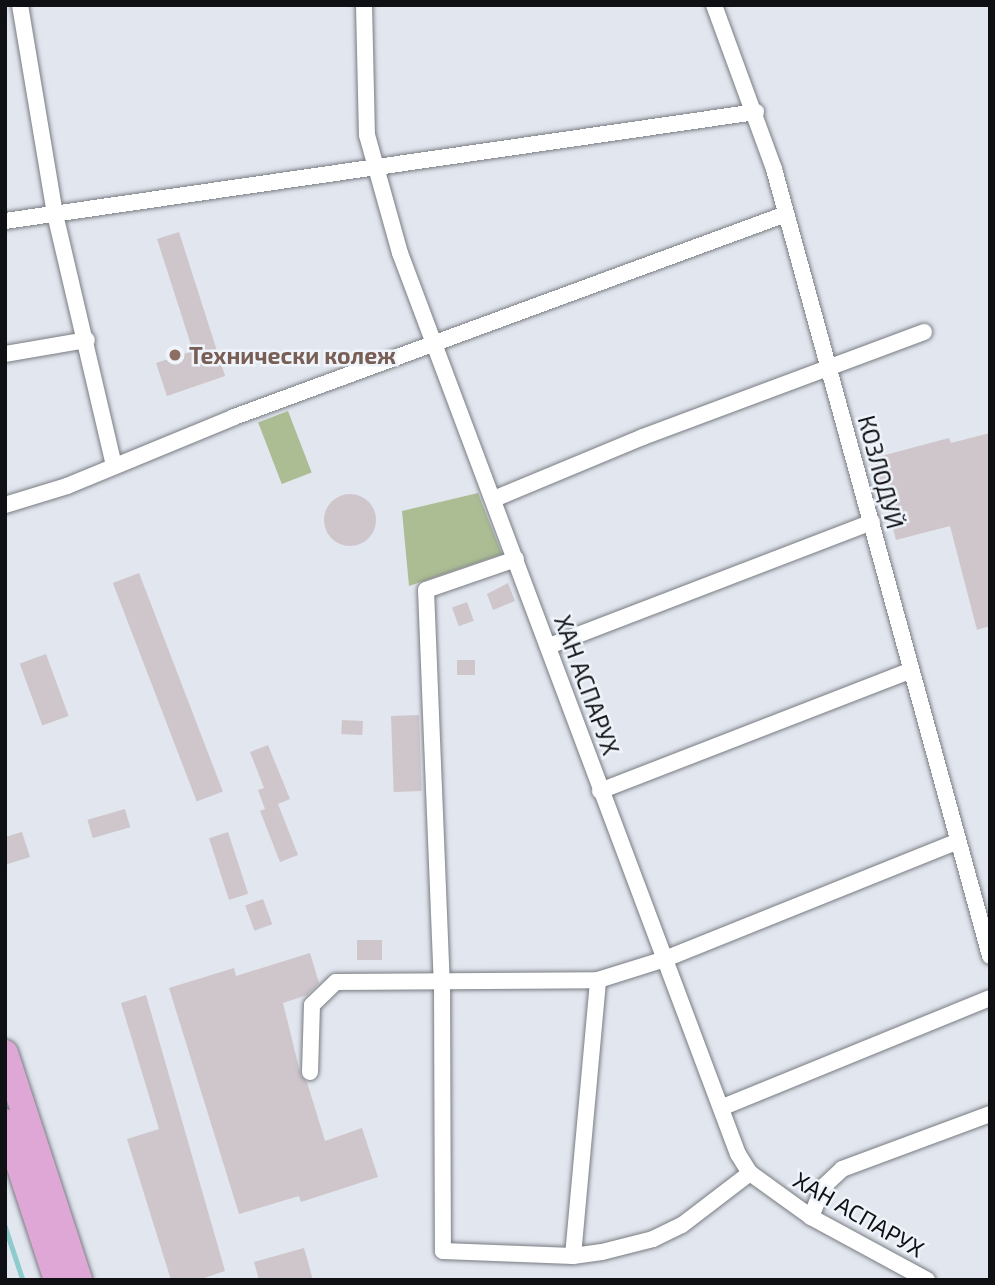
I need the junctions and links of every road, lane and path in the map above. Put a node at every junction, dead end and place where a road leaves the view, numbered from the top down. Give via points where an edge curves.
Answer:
1 (20, 5) edge
2 (364, 5) edge
3 (714, 5) edge
4 (756, 113) junction
5 (374, 166) junction
6 (55, 214) junction
7 (786, 214) junction
8 (5, 221) edge
9 (924, 332) dead end
10 (87, 340) junction
11 (436, 345) junction
12 (5, 354) edge
13 (829, 365) junction
14 (114, 465) junction
15 (494, 499) junction
16 (5, 505) edge
17 (872, 522) junction
18 (516, 559) junction
19 (549, 646) junction
20 (910, 671) junction
21 (600, 791) junction
22 (956, 842) junction
23 (990, 956) edge
24 (664, 959) junction
25 (598, 980) junction
26 (442, 982) junction
27 (990, 998) edge
28 (5, 1053) edge
29 (310, 1072) dead end
30 (723, 1107) junction
31 (990, 1114) edge
32 (5, 1122) edge
33 (750, 1173) junction
34 (811, 1217) junction
35 (573, 1256) junction
36 (57, 1280) edge
37 (79, 1280) edge
38 (927, 1280) edge

1 - 6 street
2 - 5 street, ХАН АСПАРУХ via 367,135
3 - 4 street, КОЗЛОДУЙ
4 - 5 street
4 - 7 street, КОЗЛОДУЙ
5 - 6 street
5 - 11 street, ХАН АСПАРУХ via 400,253
6 - 8 street
6 - 10 street
7 - 11 street
7 - 13 street, КОЗЛОДУЙ
9 - 13 street
10 - 12 street
10 - 14 street
11 - 14 street
11 - 15 street, ХАН АСПАРУХ
13 - 15 street
13 - 17 street, КОЗЛОДУЙ
14 - 16 street
15 - 18 street, ХАН АСПАРУХ
17 - 19 street
17 - 20 street, КОЗЛОДУЙ
18 - 19 street, ХАН АСПАРУХ
18 - 26 street via 426,590
19 - 21 street, ХАН АСПАРУХ
20 - 21 street
20 - 22 street, КОЗЛОДУЙ
21 - 24 street, ХАН АСПАРУХ
22 - 23 street, КОЗЛОДУЙ
22 - 24 street
24 - 25 street
24 - 30 street, ХАН АСПАРУХ
25 - 26 street
25 - 35 street
26 - 29 street via 336,982 312,1005
26 - 35 street via 443,1251
27 - 30 street
28 - 37 highway
30 - 33 street, ХАН АСПАРУХ
31 - 34 street via 842,1169 823,1187
32 - 36 highway
33 - 34 street, ХАН АСПАРУХ
33 - 35 street via 707,1208 653,1239
34 - 38 street, ХАН АСПАРУХ

